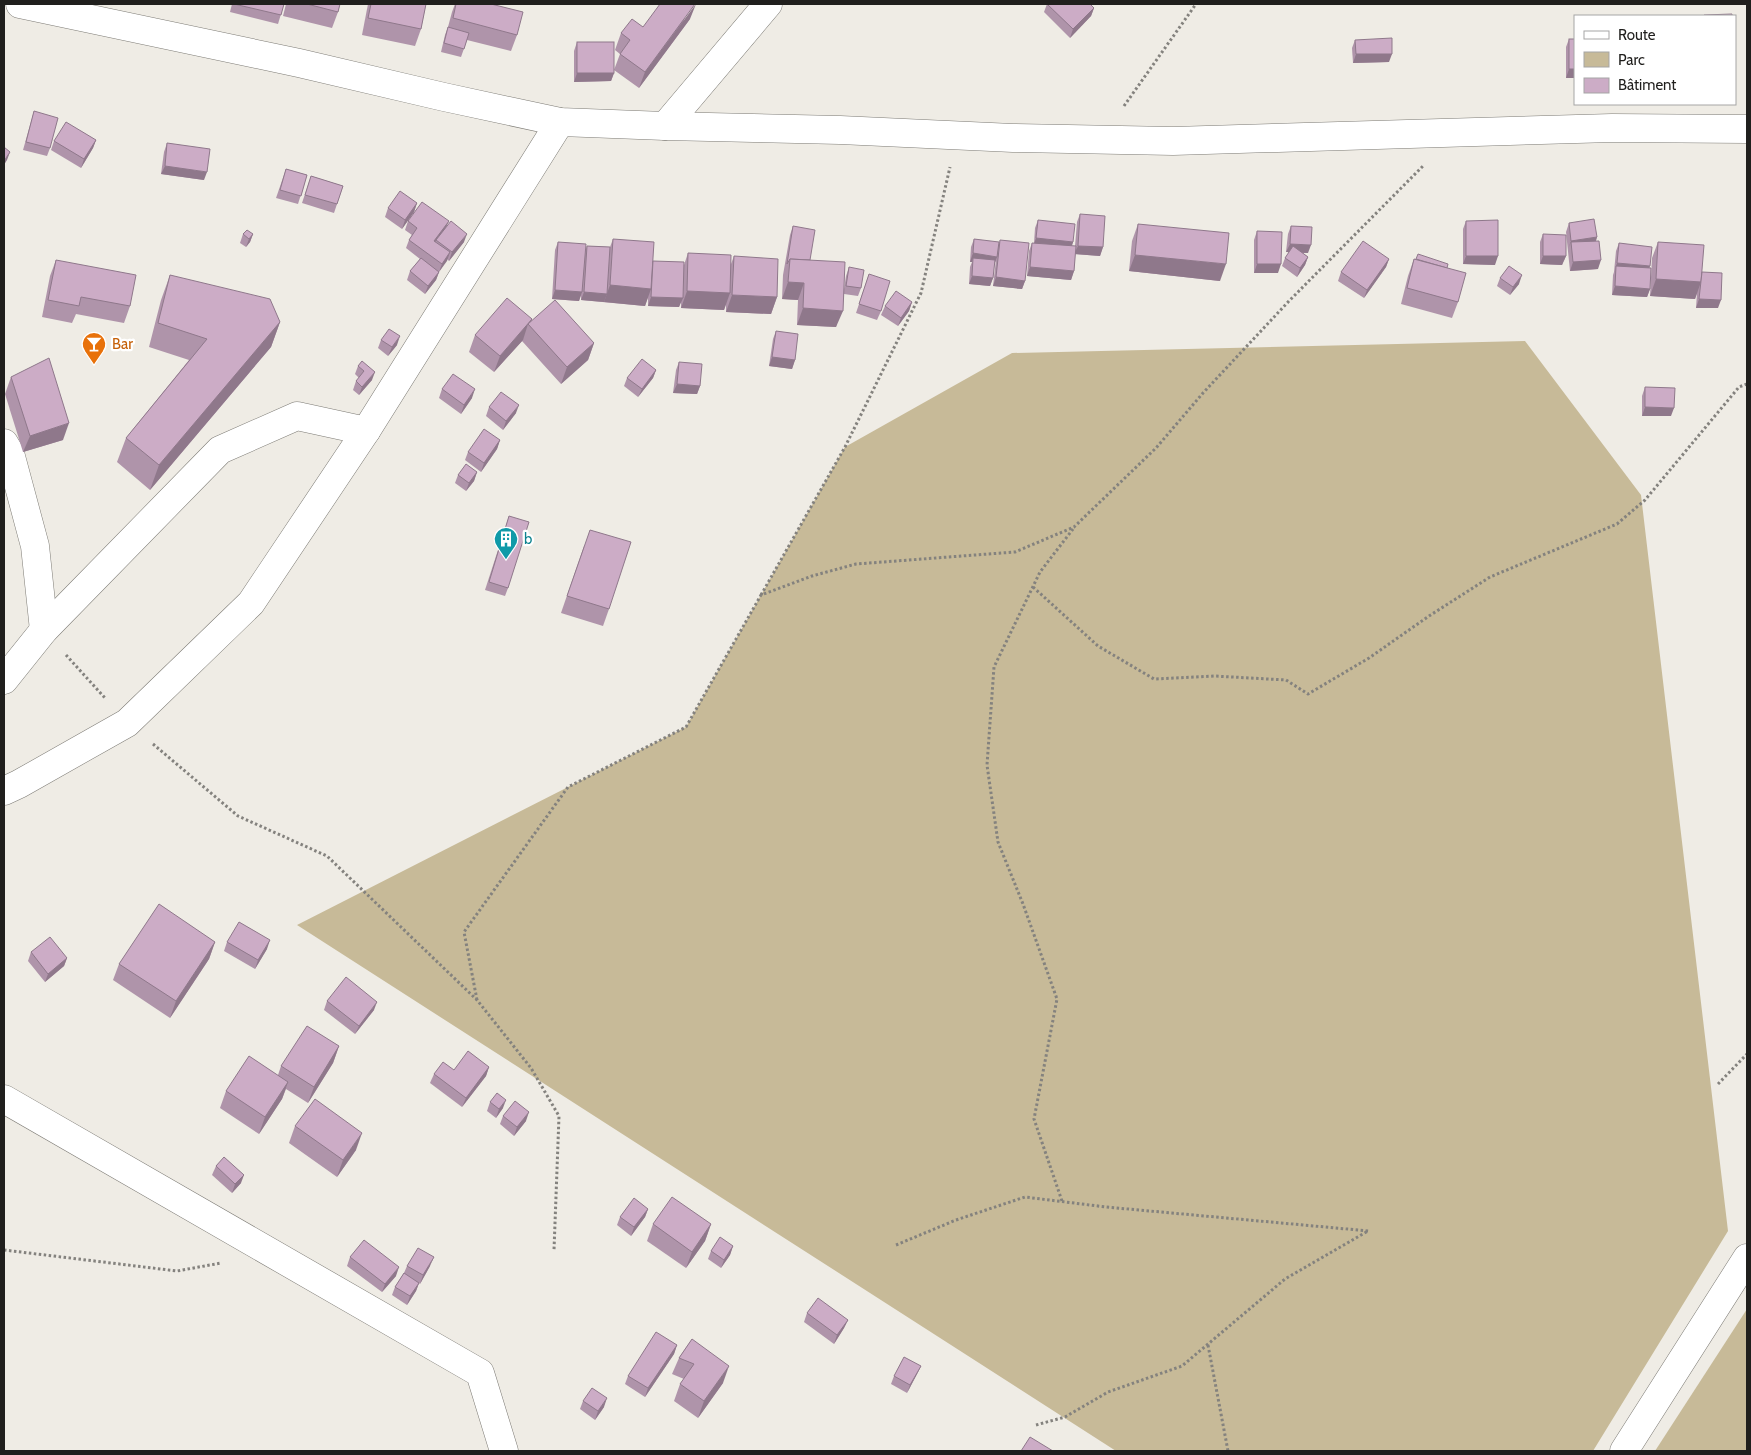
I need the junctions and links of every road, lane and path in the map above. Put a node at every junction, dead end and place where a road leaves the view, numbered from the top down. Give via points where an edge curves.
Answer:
1 (20, 4) edge
2 (768, 4) edge
3 (1196, 4) edge
4 (560, 122) junction
5 (665, 126) junction
6 (1747, 129) edge
7 (1457, 132) junction
8 (957, 134) junction
9 (1101, 140) junction
10 (1747, 384) edge
11 (366, 431) junction
12 (4, 443) edge
13 (1074, 527) junction
14 (1033, 587) junction
15 (761, 595) junction
16 (44, 630) junction
17 (4, 680) edge
18 (127, 723) junction
19 (4, 791) edge
20 (477, 1000) junction
21 (1747, 1054) edge
22 (1718, 1084) dead end
23 (4, 1099) edge
24 (1062, 1201) junction
25 (896, 1245) dead end
26 (261, 1247) junction
27 (4, 1250) edge
28 (554, 1250) dead end
29 (1747, 1258) edge
30 (1208, 1345) junction
31 (1036, 1425) dead end
32 (504, 1451) edge
33 (1228, 1451) edge
34 (1624, 1451) edge

1 - 4 street via 299,62
2 - 5 street
3 - 9 path
4 - 5 street
4 - 11 street
5 - 8 street
6 - 7 street
7 - 9 street via 1173,141
7 - 13 path via 1289,301 1156,448
8 - 9 street
8 - 15 path via 921,294 845,447
10 - 14 path via 1739,386 1645,500 1617,524 1490,577 1369,658 1308,694 1286,680 1214,676 1154,679 1098,646
11 - 16 street via 297,416 220,450
11 - 18 street via 251,603
12 - 16 street via 10,453 35,546
13 - 14 path via 1040,572
13 - 15 path via 1015,552 856,564
14 - 24 path via 994,667 987,764 998,842 1057,999 1034,1119
15 - 20 path via 686,727 568,787 464,932
16 - 17 street
16 - 18 path
18 - 19 street
18 - 20 path via 238,816 327,856
20 - 28 path via 531,1068 560,1116
21 - 22 path
23 - 26 street
24 - 25 path via 1025,1196
24 - 30 path via 1369,1231 1285,1279
26 - 27 path via 240,1259 177,1271
26 - 32 street via 480,1374
29 - 34 street
30 - 31 path via 1182,1366 1108,1392 1065,1417
30 - 33 path

